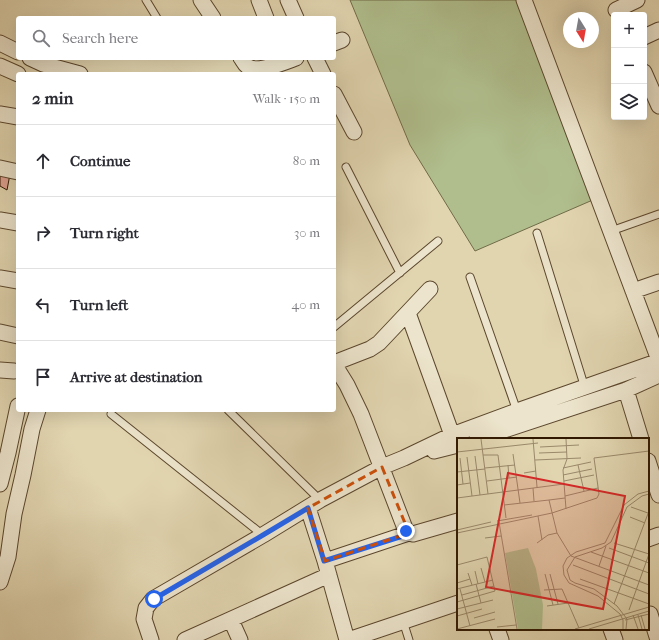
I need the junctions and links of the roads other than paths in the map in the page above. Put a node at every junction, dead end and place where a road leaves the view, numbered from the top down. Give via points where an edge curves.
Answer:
1 (146, 0) edge
2 (201, 0) edge
3 (258, 0) edge
4 (288, 0) edge
5 (524, 0) edge
6 (637, 0) edge
7 (615, 8) edge
8 (156, 16) edge
9 (212, 16) edge
10 (265, 16) edge
11 (295, 16) edge
12 (659, 30) edge
13 (647, 36) edge
14 (0, 43) edge
15 (16, 51) edge
16 (34, 60) edge
17 (242, 60) edge
18 (316, 60) edge
19 (288, 63) edge
20 (0, 66) edge
21 (73, 72) edge
22 (322, 72) edge
23 (16, 73) edge
24 (647, 79) edge
25 (336, 98) edge
26 (659, 106) edge
27 (0, 114) edge
28 (16, 117) edge
29 (354, 132) dead end
30 (346, 167) dead end
31 (0, 168) edge
32 (16, 172) edge
33 (659, 214) edge
34 (0, 220) edge
35 (16, 223) edge
36 (611, 231) junction
37 (537, 233) dead end
38 (438, 241) dead end
39 (400, 273) junction
40 (470, 277) dead end
41 (0, 278) edge
42 (16, 281) edge
43 (659, 282) edge
44 (430, 289) dead end
45 (633, 291) junction
46 (408, 313) junction
47 (336, 325) edge
48 (0, 332) edge
49 (16, 336) edge
50 (659, 360) edge
51 (336, 362) edge
52 (336, 366) edge
53 (659, 375) edge
54 (585, 388) junction
55 (626, 390) junction
56 (516, 411) junction
57 (17, 412) edge
58 (37, 412) edge
59 (230, 412) edge
60 (111, 414) dead end
61 (459, 438) edge
62 (480, 438) edge
63 (641, 438) edge
64 (455, 440) edge
65 (649, 464) edge
66 (382, 467) junction
67 (0, 484) edge
68 (659, 495) edge
69 (314, 504) junction
70 (457, 521) edge
71 (409, 534) junction
72 (263, 535) junction
73 (659, 535) edge
74 (649, 539) edge
75 (327, 568) junction
76 (0, 582) edge
77 (457, 603) edge
78 (652, 613) edge
79 (231, 620) junction
80 (403, 621) junction
81 (497, 630) edge
82 (611, 630) edge
83 (151, 640) edge
84 (185, 640) edge
85 (240, 640) edge
86 (347, 640) edge
87 (408, 640) edge
88 (500, 640) edge
89 (615, 640) edge
90 (658, 640) edge

1 - 8 lane
2 - 9 street
3 - 10 street
4 - 11 street
5 - 36 street
6 - 7 street
12 - 13 street
14 - 15 street
16 - 21 street
17 - 19 street via 246,66 262,69
18 - 22 street
20 - 23 street
24 - 26 street
25 - 29 street
27 - 28 street
30 - 39 lane
31 - 32 street
33 - 36 lane
34 - 35 street
36 - 45 street
37 - 54 lane
38 - 39 lane
39 - 47 lane
40 - 56 lane
41 - 42 street
43 - 45 street
44 - 46 street
45 - 50 street
46 - 51 street via 379,343
46 - 64 street
48 - 49 street
50 - 54 street
52 - 66 street via 361,414
53 - 55 street
54 - 56 street
55 - 62 street
55 - 63 street
56 - 61 street
57 - 67 street
58 - 76 street via 14,514 8,557
59 - 69 lane
60 - 72 lane
64 - 66 street
65 - 68 street
66 - 69 street
66 - 71 street
69 - 72 street
69 - 75 street
70 - 71 street
71 - 75 street
72 - 83 street via 154,599 146,608 144,619
73 - 74 street
75 - 79 street
75 - 86 street
77 - 80 street
78 - 90 street
79 - 84 street
79 - 85 street
80 - 86 street
80 - 87 lane
81 - 88 street
82 - 89 street

